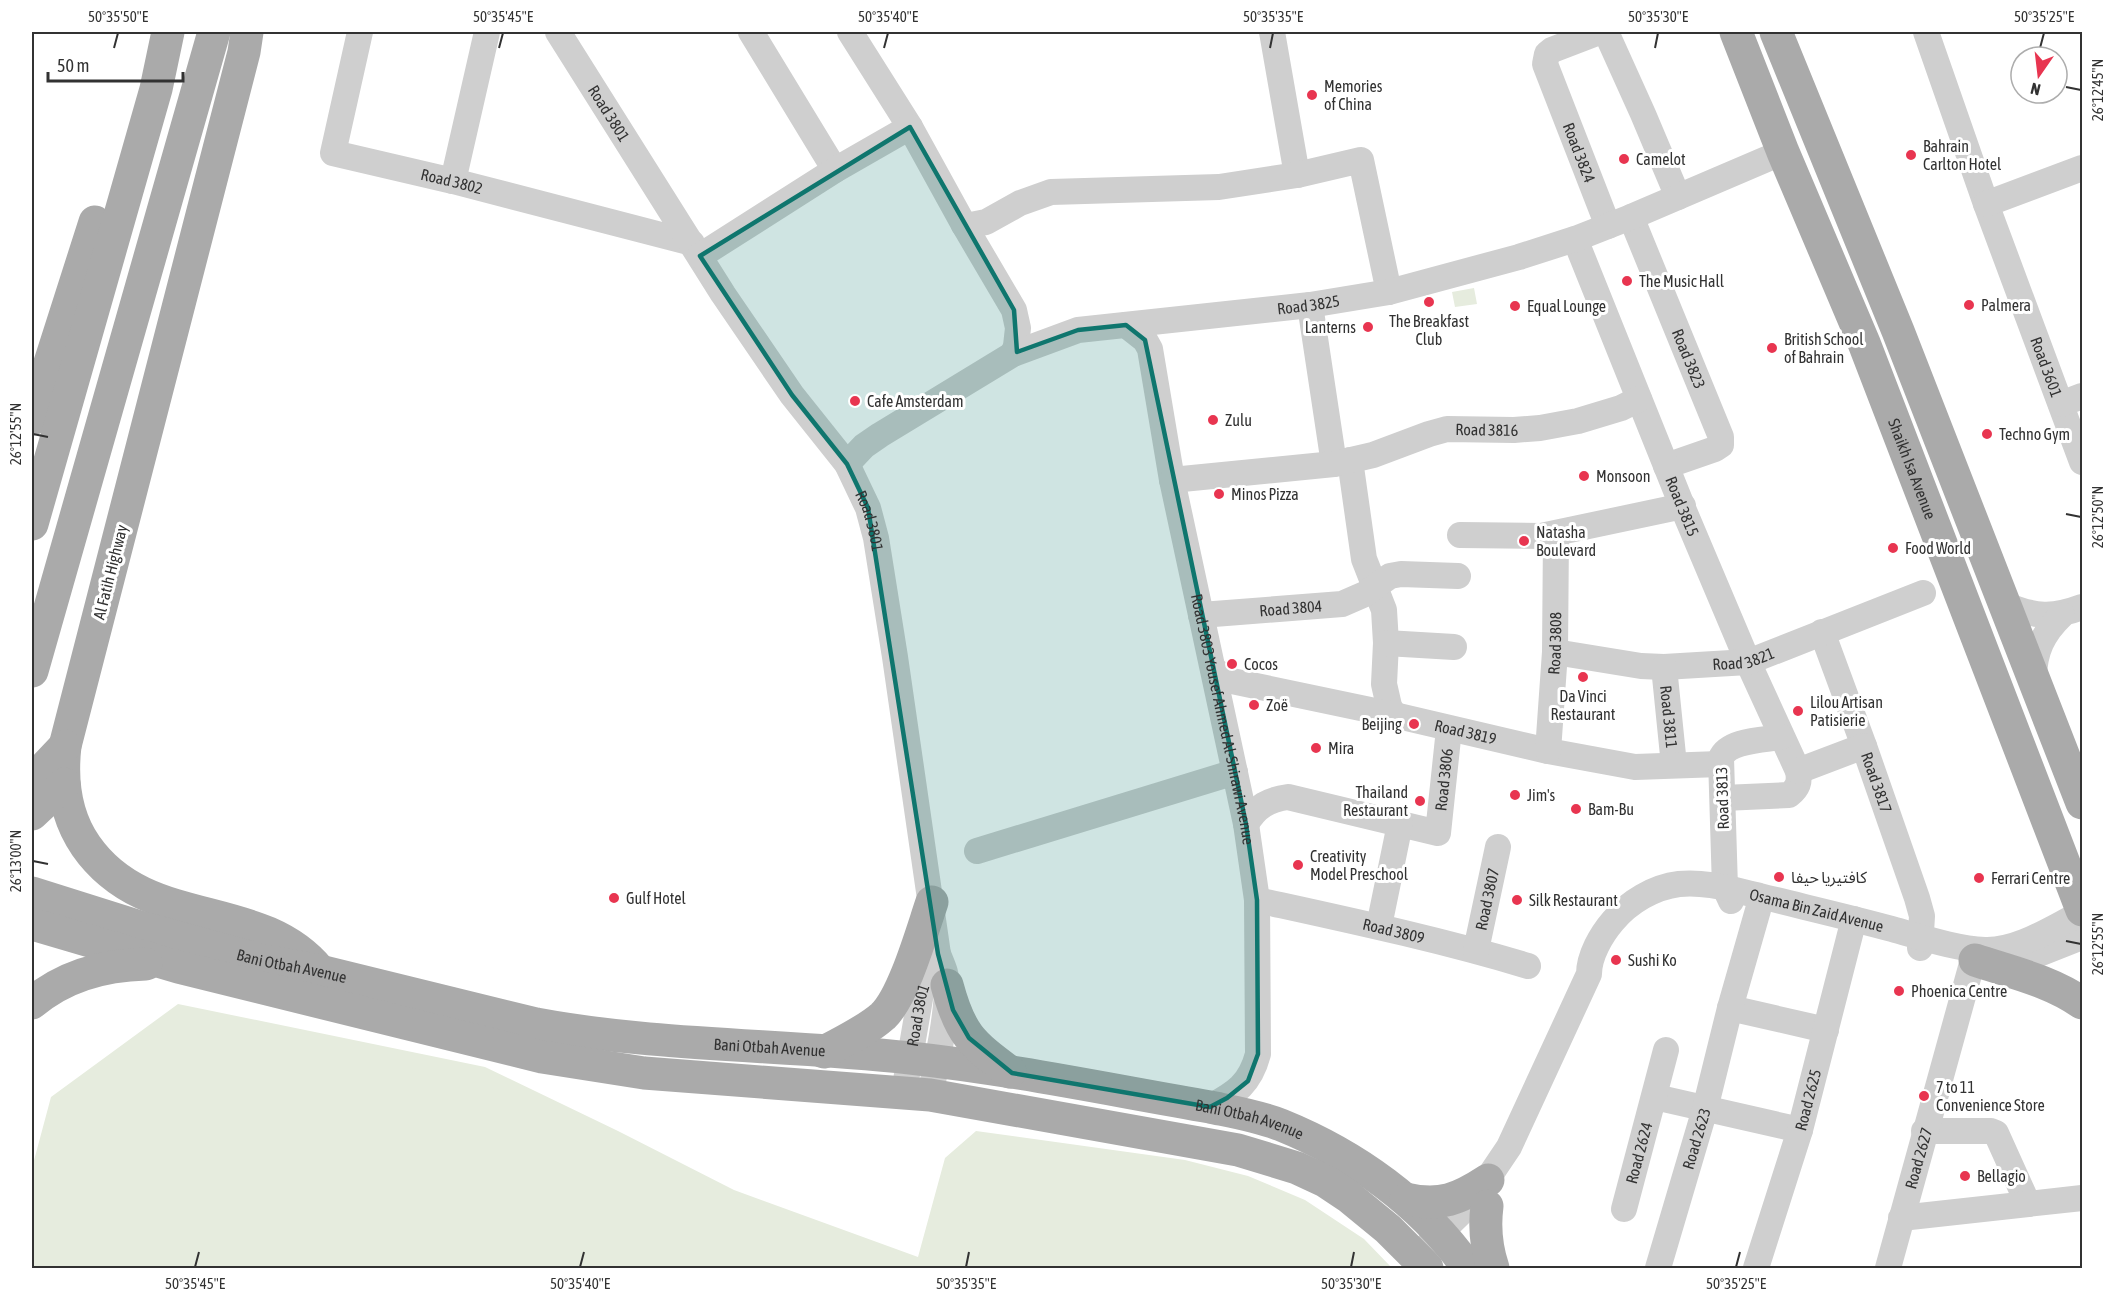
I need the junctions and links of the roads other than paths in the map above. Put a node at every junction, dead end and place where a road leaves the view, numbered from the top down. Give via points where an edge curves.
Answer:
1 (156, 32) edge
2 (168, 32) edge
3 (214, 32) edge
4 (247, 32) edge
5 (360, 32) edge
6 (487, 32) edge
7 (558, 32) edge
8 (751, 32) edge
9 (850, 32) edge
10 (1272, 32) edge
11 (1599, 32) edge
12 (1606, 32) edge
13 (1736, 32) edge
14 (1776, 32) edge
15 (1926, 32) edge
16 (910, 127) junction
17 (1783, 152) junction
18 (2082, 168) edge
19 (835, 170) junction
20 (1297, 176) junction
21 (453, 181) junction
22 (1678, 197) junction
23 (1986, 204) junction
24 (1619, 222) junction
25 (964, 225) junction
26 (1575, 238) junction
27 (696, 250) junction
28 (1389, 292) junction
29 (1310, 305) junction
30 (1126, 325) junction
31 (1013, 354) junction
32 (1640, 399) junction
33 (2072, 400) edge
34 (32, 418) edge
35 (1342, 462) junction
36 (2082, 462) edge
37 (847, 464) junction
38 (1666, 466) junction
39 (1172, 480) junction
40 (1683, 506) junction
41 (32, 524) edge
42 (1556, 534) junction
43 (1460, 535) dead end
44 (1458, 576) dead end
45 (1375, 587) junction
46 (1923, 593) dead end
47 (2006, 605) junction
48 (2072, 611) edge
49 (1201, 615) junction
50 (1822, 632) junction
51 (1386, 643) junction
52 (1454, 647) dead end
53 (1555, 652) junction
54 (1748, 662) junction
55 (1664, 667) junction
56 (1214, 670) junction
57 (32, 671) edge
58 (2034, 678) junction
59 (1394, 715) junction
60 (1449, 729) junction
61 (1781, 737) junction
62 (65, 746) junction
63 (1864, 746) junction
64 (1548, 752) junction
65 (1720, 764) junction
66 (1674, 765) junction
67 (1798, 771) junction
68 (1235, 772) junction
69 (32, 781) edge
70 (64, 784) junction
71 (2080, 795) edge
72 (1723, 798) junction
73 (32, 814) edge
74 (1246, 824) junction
75 (1400, 824) junction
76 (1498, 847) dead end
77 (978, 850) dead end
78 (32, 893) edge
79 (1729, 896) junction
80 (1257, 900) junction
81 (932, 902) junction
82 (1758, 910) junction
83 (2082, 911) edge
84 (32, 924) edge
85 (1853, 925) junction
86 (1379, 926) junction
87 (2082, 937) edge
88 (1921, 943) junction
89 (1476, 950) junction
90 (939, 954) junction
91 (1974, 960) junction
92 (1527, 966) dead end
93 (178, 967) junction
94 (320, 971) junction
95 (947, 985) junction
96 (32, 1003) edge
97 (2082, 1003) edge
98 (1730, 1008) junction
99 (1826, 1030) junction
100 (1666, 1050) dead end
101 (824, 1052) junction
102 (924, 1060) junction
103 (1012, 1073) junction
104 (917, 1094) junction
105 (1654, 1097) junction
106 (1210, 1107) junction
107 (1705, 1109) junction
108 (1800, 1130) junction
109 (1924, 1131) junction
110 (1487, 1193) junction
111 (2082, 1198) edge
112 (1406, 1199) junction
113 (2028, 1204) junction
114 (1624, 1209) dead end
115 (1901, 1218) junction
116 (1453, 1249) edge
117 (1422, 1264) edge
118 (1493, 1269) edge
119 (1658, 1269) edge
120 (1756, 1269) edge
121 (1888, 1269) edge

1 - 34 main road
2 - 41 main road via 156,88
3 - 57 main road
4 - 62 main road, Al Fatih Highway
5 - 21 street, Road 3802 via 333,153
6 - 21 street
7 - 27 street, Road 3801
8 - 19 street
9 - 16 street
10 - 20 street
11 - 24 street, Road 3824 via 1552,50 1545,64
12 - 22 street
13 - 17 main road, Shaikh Isa Avenue
14 - 47 main road
15 - 23 street, Road 3601
16 - 19 street
16 - 25 street
17 - 22 street, Road 3825
17 - 83 main road, Shaikh Isa Avenue via 1864,344
18 - 23 street
19 - 27 street
20 - 25 street via 1219,187 1051,192 1020,203 986,222
20 - 28 street via 1361,160
21 - 27 street, Road 3802
22 - 24 street, Road 3825
23 - 33 street, Road 3601
24 - 26 street, Road 3825
24 - 38 street, Road 3823 via 1721,437 1721,445 1715,449
25 - 31 street via 1014,310 1018,328
26 - 28 street, Road 3825
26 - 32 street, Road 3815
27 - 37 street, Road 3801 via 792,395
28 - 29 street, Road 3825
29 - 30 street, Road 3825
29 - 35 street
30 - 31 street, Road 3825 via 1078,330
30 - 39 street, Road 3803 Yousef Ahmed Al-Shirawi Avenue via 1150,349
31 - 37 street, Road 3825 via 880,435
32 - 35 street, Road 3816 via 1578,421 1540,428 1447,429
32 - 38 street, Road 3815
33 - 36 street, Road 3601
35 - 39 street, Road 3816
35 - 45 street via 1364,559
37 - 81 street, Road 3801 via 868,508 876,538
38 - 40 street, Road 3815
39 - 49 street, Road 3803 Yousef Ahmed Al-Shirawi Avenue
40 - 42 street
40 - 54 street, Road 3815
42 - 43 street
42 - 53 street, Road 3808
44 - 45 street, Road 3804 via 1401,574 1390,576
45 - 49 street, Road 3804 via 1342,604
45 - 51 street via 1384,610
46 - 50 street, Road 3821
47 - 48 street via 2033,614
47 - 58 main road
48 - 58 street via 2051,625 2040,643
49 - 56 street, Road 3803 Yousef Ahmed Al-Shirawi Avenue
50 - 54 street, Road 3821
50 - 63 street, Road 3817
51 - 52 street
51 - 59 street via 1386,695
53 - 55 street, Road 3821
53 - 64 street, Road 3808
54 - 55 street, Road 3821
54 - 61 street, Road 3815
55 - 66 street, Road 3811
56 - 59 street, Road 3819 via 1232,681
56 - 68 street, Road 3803 Yousef Ahmed Al-Shirawi Avenue
58 - 71 main road
59 - 60 street, Road 3819
60 - 64 street, Road 3819
60 - 75 street, Road 3806 via 1438,833
61 - 65 street, Road 3813 via 1729,747
61 - 67 street, Road 3815
62 - 69 main road
62 - 70 main road, Al Fatih Highway
63 - 67 street
63 - 88 street, Road 3817 via 1917,898 1922,916
64 - 66 street, Road 3819 via 1635,767
65 - 66 street, Road 3819
65 - 72 street, Road 3813
67 - 72 street via 1798,785 1789,795
68 - 74 street, Road 3803 Yousef Ahmed Al-Shirawi Avenue
68 - 77 street
70 - 73 main road
70 - 94 main road, Al Fatih Highway via 81,839 120,882 155,899 269,933 307,956
72 - 79 street, Road 3813
74 - 75 street via 1263,804 1288,797
74 - 80 street, Road 3803 Yousef Ahmed Al-Shirawi Avenue
75 - 86 street
76 - 89 street, Road 3807
78 - 94 main road, Bani Otbah Avenue via 260,960
79 - 82 street, Osama Bin Zaid Avenue
79 - 85 street, Osama Bin Zaid Avenue
79 - 110 street, Osama Bin Zaid Avenue via 1684,898 1653,908 1623,930 1599,969 1589,974
80 - 86 street, Road 3809
80 - 106 street, Road 3803 Yousef Ahmed Al-Shirawi Avenue via 1258,1054 1248,1081
81 - 90 street, Road 3801
81 - 101 main road via 899,993 885,1014
82 - 85 street, Osama Bin Zaid Avenue
82 - 98 street, Road 2623
83 - 88 street, Osama Bin Zaid Avenue via 1999,949
84 - 93 main road, Bani Otbah Avenue
85 - 88 street, Osama Bin Zaid Avenue
85 - 99 street, Road 2625
86 - 89 street, Road 3809
87 - 91 street, Osama Bin Zaid Avenue via 2020,959
88 - 91 street, Osama Bin Zaid Avenue
89 - 92 street, Road 3809
90 - 95 street
90 - 102 street, Road 3801 via 921,993
91 - 97 main road via 2039,981
91 - 109 street, Road 2627
93 - 96 main road via 133,964 100,969 53,987
93 - 104 main road, Bani Otbah Avenue via 573,1063 695,1078
94 - 101 main road, Bani Otbah Avenue via 570,1030 637,1039
95 - 102 street
95 - 103 main road via 954,1010 969,1038
98 - 99 street
98 - 107 street, Road 2623
99 - 108 street, Road 2625
100 - 105 street, Road 2624
101 - 102 main road, Bani Otbah Avenue
102 - 103 main road, Bani Otbah Avenue
102 - 104 street, Road 3801
103 - 106 main road, Bani Otbah Avenue
104 - 117 main road, Bani Otbah Avenue via 1238,1150 1297,1168 1349,1197
105 - 107 street
105 - 114 street, Road 2624
106 - 112 main road, Bani Otbah Avenue via 1281,1125 1367,1170
107 - 108 street
107 - 119 street, Road 2623
108 - 120 street, Road 2625
109 - 113 street via 1996,1133
109 - 115 street, Road 2627
110 - 112 main road via 1447,1201
110 - 116 street, Osama Bin Zaid Avenue via 1472,1202
110 - 118 main road via 1484,1232
111 - 113 street
112 - 116 main road, Bani Otbah Avenue
113 - 115 street
115 - 121 street, Road 2627
116 - 117 street, Osama Bin Zaid Avenue

